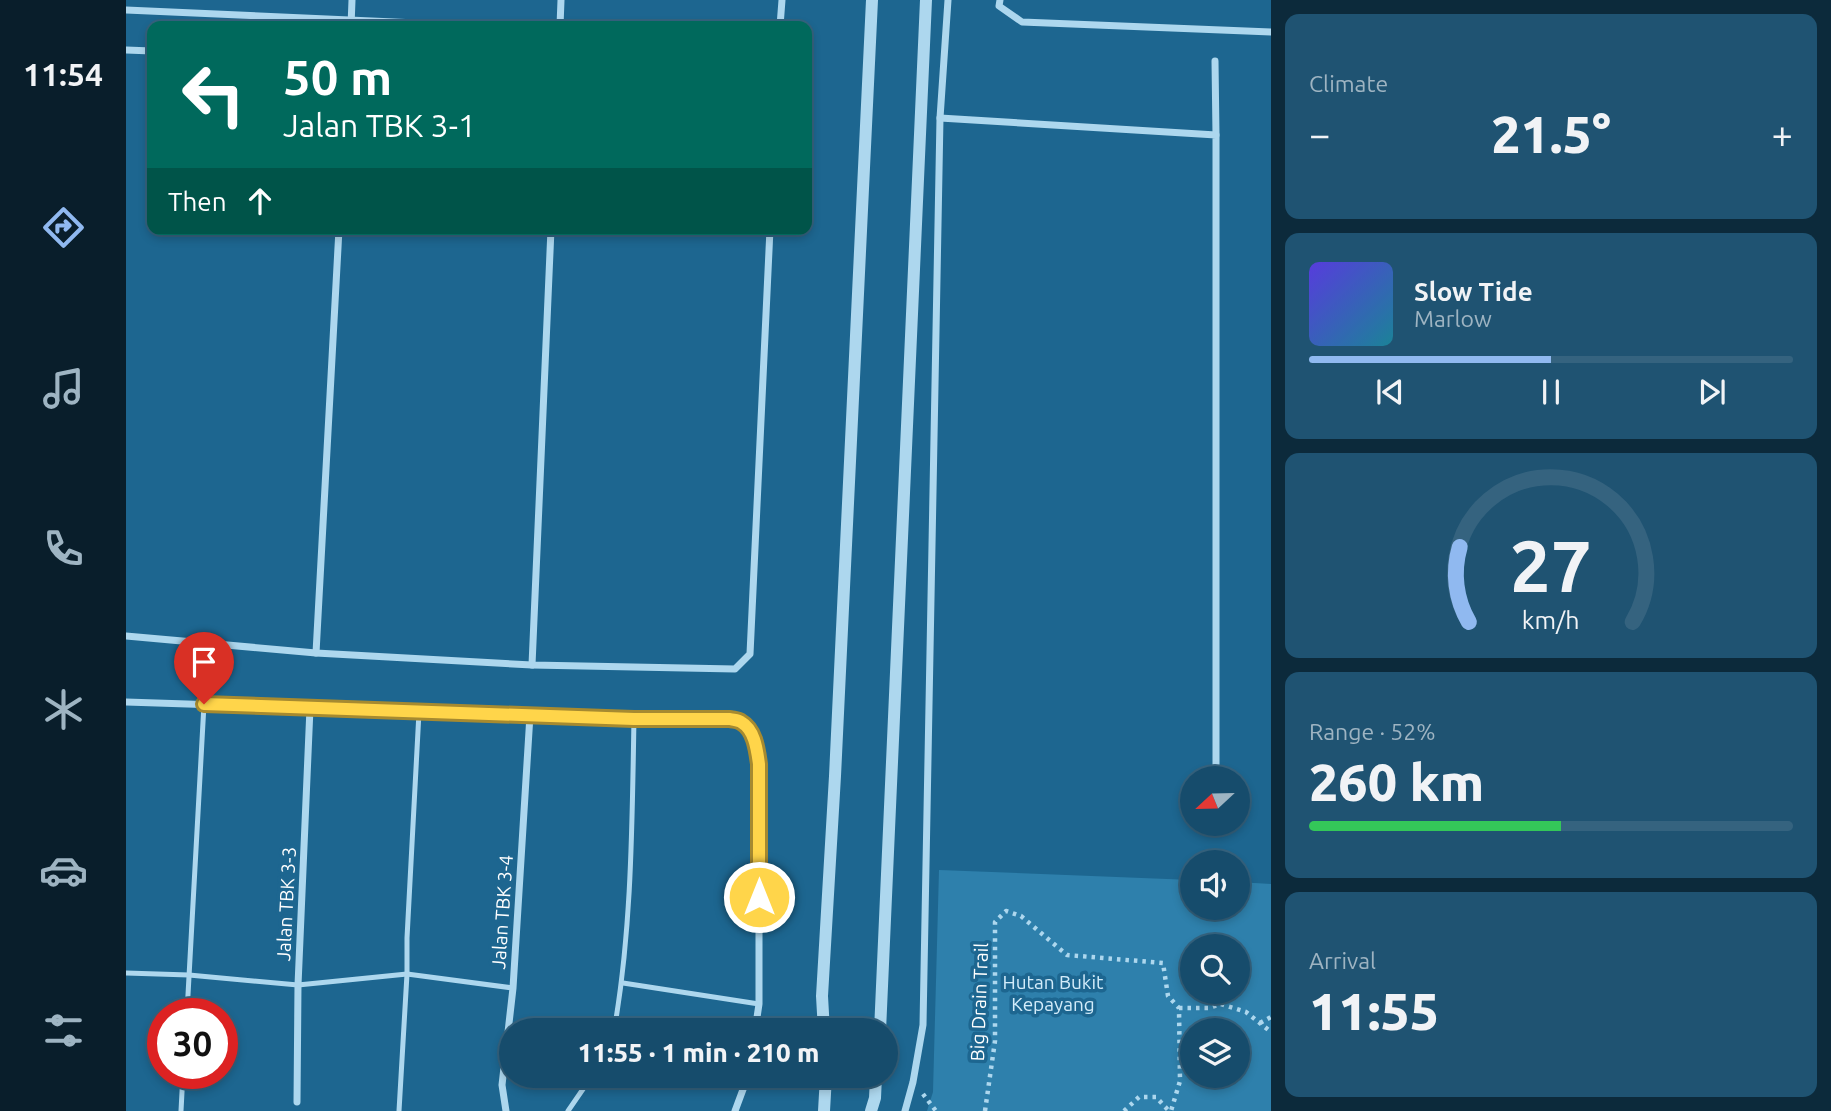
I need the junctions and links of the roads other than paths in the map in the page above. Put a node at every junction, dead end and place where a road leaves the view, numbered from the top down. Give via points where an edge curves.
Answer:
1 (352, 0) edge
2 (561, 0) edge
3 (782, 0) edge
4 (872, 0) edge
5 (926, 0) edge
6 (948, 0) edge
7 (1000, 3) edge
8 (126, 10) edge
9 (316, 21) edge
10 (351, 21) edge
11 (560, 21) edge
12 (780, 21) edge
13 (1271, 32) edge
14 (126, 50) edge
15 (147, 51) edge
16 (1215, 61) dead end
17 (940, 118) junction
18 (1216, 135) junction
19 (340, 235) edge
20 (551, 235) edge
21 (770, 235) edge
22 (126, 636) edge
23 (316, 653) junction
24 (532, 665) junction
25 (126, 702) edge
26 (204, 704) junction
27 (310, 708) junction
28 (419, 712) junction
29 (530, 716) junction
30 (634, 719) junction
31 (1216, 766) edge
32 (126, 973) edge
33 (407, 974) junction
34 (189, 975) junction
35 (623, 983) junction
36 (298, 985) junction
37 (513, 988) junction
38 (188, 998) edge
39 (759, 1004) junction
40 (616, 1018) edge
41 (757, 1018) edge
42 (823, 1018) edge
43 (881, 1018) edge
44 (584, 1088) edge
45 (744, 1088) edge
46 (825, 1088) edge
47 (875, 1088) edge
48 (182, 1089) edge
49 (296, 1102) dead end
50 (181, 1111) edge
51 (399, 1111) edge
52 (506, 1111) edge
53 (568, 1111) edge
54 (735, 1111) edge
55 (824, 1111) edge
56 (871, 1111) edge
57 (905, 1111) edge

1 - 10 street
2 - 11 street
3 - 12 street
4 - 42 street
5 - 43 street
6 - 17 street
7 - 13 street via 1022,22
8 - 9 street
14 - 15 street
16 - 18 street
17 - 18 street
17 - 57 street via 923,1025
18 - 31 street
19 - 23 street
20 - 24 street
21 - 24 street via 750,654 735,669
22 - 23 street
23 - 24 street
25 - 26 street
26 - 27 street
26 - 34 lane
27 - 28 street
27 - 36 street, Jalan TBK 3-3
28 - 29 street
28 - 33 lane
29 - 30 street
29 - 37 street, Jalan TBK 3-4
30 - 35 lane
30 - 39 street via 730,719 742,722 750,732 759,764
32 - 34 lane
33 - 36 lane
33 - 37 lane
33 - 51 lane
34 - 36 lane
34 - 38 lane
35 - 39 lane
35 - 40 lane
36 - 49 street, Jalan TBK 3-3
37 - 52 street, Jalan TBK 3-4 via 502,1085
39 - 41 street
44 - 53 lane
45 - 54 street
46 - 55 street
47 - 56 street
48 - 50 lane

